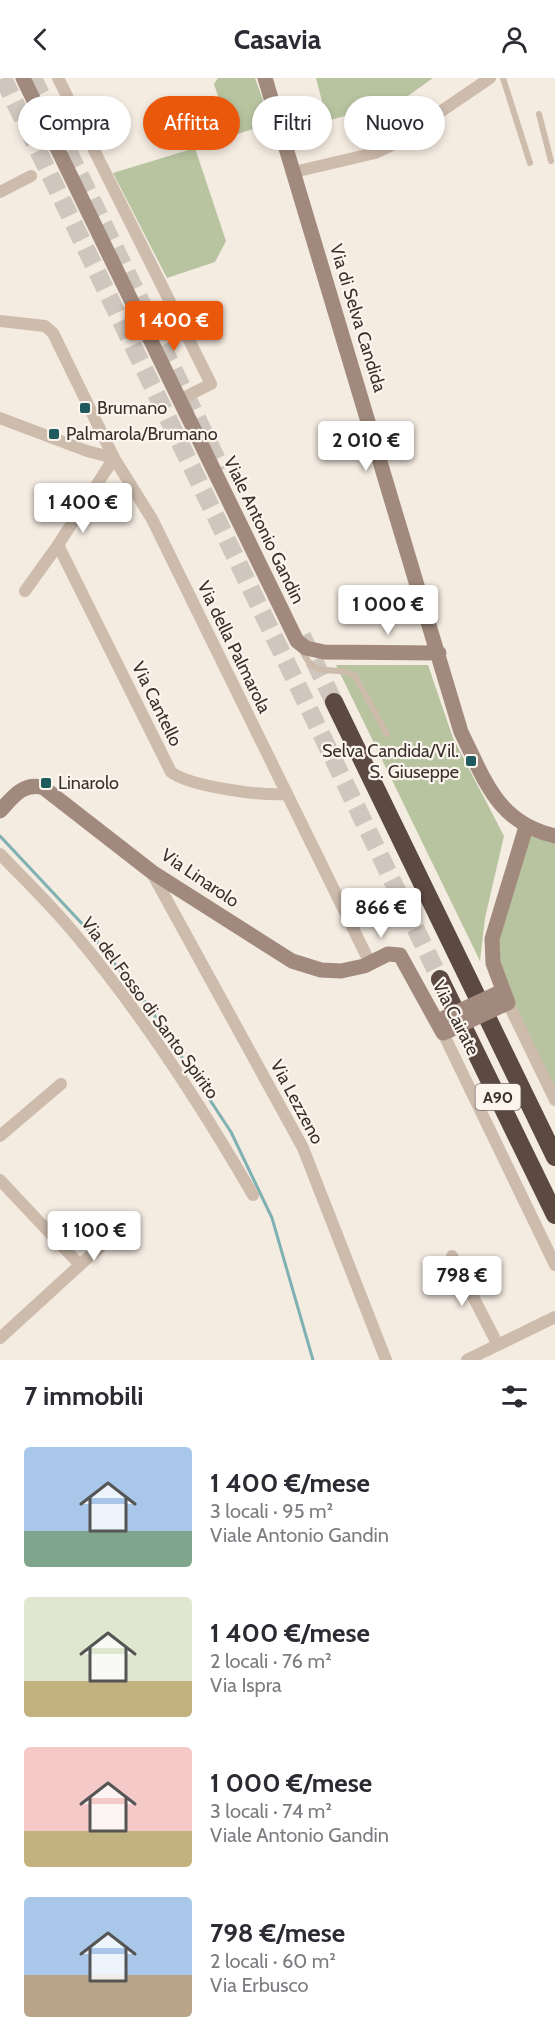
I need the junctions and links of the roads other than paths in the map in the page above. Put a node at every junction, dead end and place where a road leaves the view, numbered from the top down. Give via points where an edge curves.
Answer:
1 (24, 78) edge
2 (58, 78) edge
3 (265, 78) edge
4 (490, 78) edge
5 (503, 78) edge
6 (539, 114) dead end
7 (550, 161) dead end
8 (530, 163) dead end
9 (294, 172) junction
10 (31, 176) dead end
11 (0, 192) edge
12 (0, 321) edge
13 (179, 400) junction
14 (0, 418) edge
15 (114, 458) junction
16 (58, 545) junction
17 (25, 591) dead end
18 (299, 644) junction
19 (439, 653) junction
20 (334, 702) tunnel mouth
21 (387, 734) dead end
22 (287, 794) junction
23 (0, 811) edge
24 (526, 827) junction
25 (555, 836) edge
26 (0, 854) edge
27 (152, 872) junction
28 (398, 954) joint
29 (370, 963) junction
30 (440, 978) tunnel mouth
31 (503, 998) junction
32 (443, 1026) junction
33 (61, 1084) dead end
34 (555, 1100) edge
35 (0, 1136) edge
36 (555, 1157) edge
37 (1, 1184) edge
38 (253, 1195) dead end
39 (555, 1215) edge
40 (121, 1228) dead end
41 (452, 1256) dead end
42 (80, 1265) junction
43 (555, 1265) edge
44 (555, 1317) edge
45 (0, 1338) edge
46 (498, 1345) junction
47 (386, 1360) edge
48 (467, 1360) edge

1 - 13 street, Viale Antonio Gandin
2 - 13 street via 211,384
3 - 9 street, Via di Selva Candida
4 - 9 street via 382,150
5 - 8 lane
6 - 7 lane
9 - 19 street, Via di Selva Candida
10 - 11 street
12 - 15 street, Via della Palmarola via 50,329
13 - 18 street, Viale Antonio Gandin
14 - 15 street
15 - 16 street
15 - 22 street, Via della Palmarola via 152,519
16 - 17 street
16 - 22 street, Via Cantello via 171,772 253,794
18 - 19 street via 324,652
18 - 21 lane via 310,666 355,676
19 - 24 street, Via di Selva Candida via 461,732 484,781 504,810
20 - 36 highway, A90
22 - 29 street, Via della Palmarola
23 - 27 street, Via Linarolo via 23,789 44,788
24 - 25 street
24 - 31 street via 492,939 492,958
26 - 38 street, Via del Fosso di Santo Spirito via 61,918 111,981 212,1125
27 - 29 street, Via Linarolo via 265,945 305,966 341,970
27 - 47 street, Via Lezzeno via 303,1149
28 - 29 street, Via Linarolo via 388,954
28 - 32 street, Via Cairate
30 - 39 highway, A90
31 - 32 street, bridge
31 - 34 street
32 - 43 street, Via Cairate
33 - 35 street
37 - 42 street
40 - 42 street
41 - 46 street
42 - 45 street
44 - 46 street
46 - 48 street

